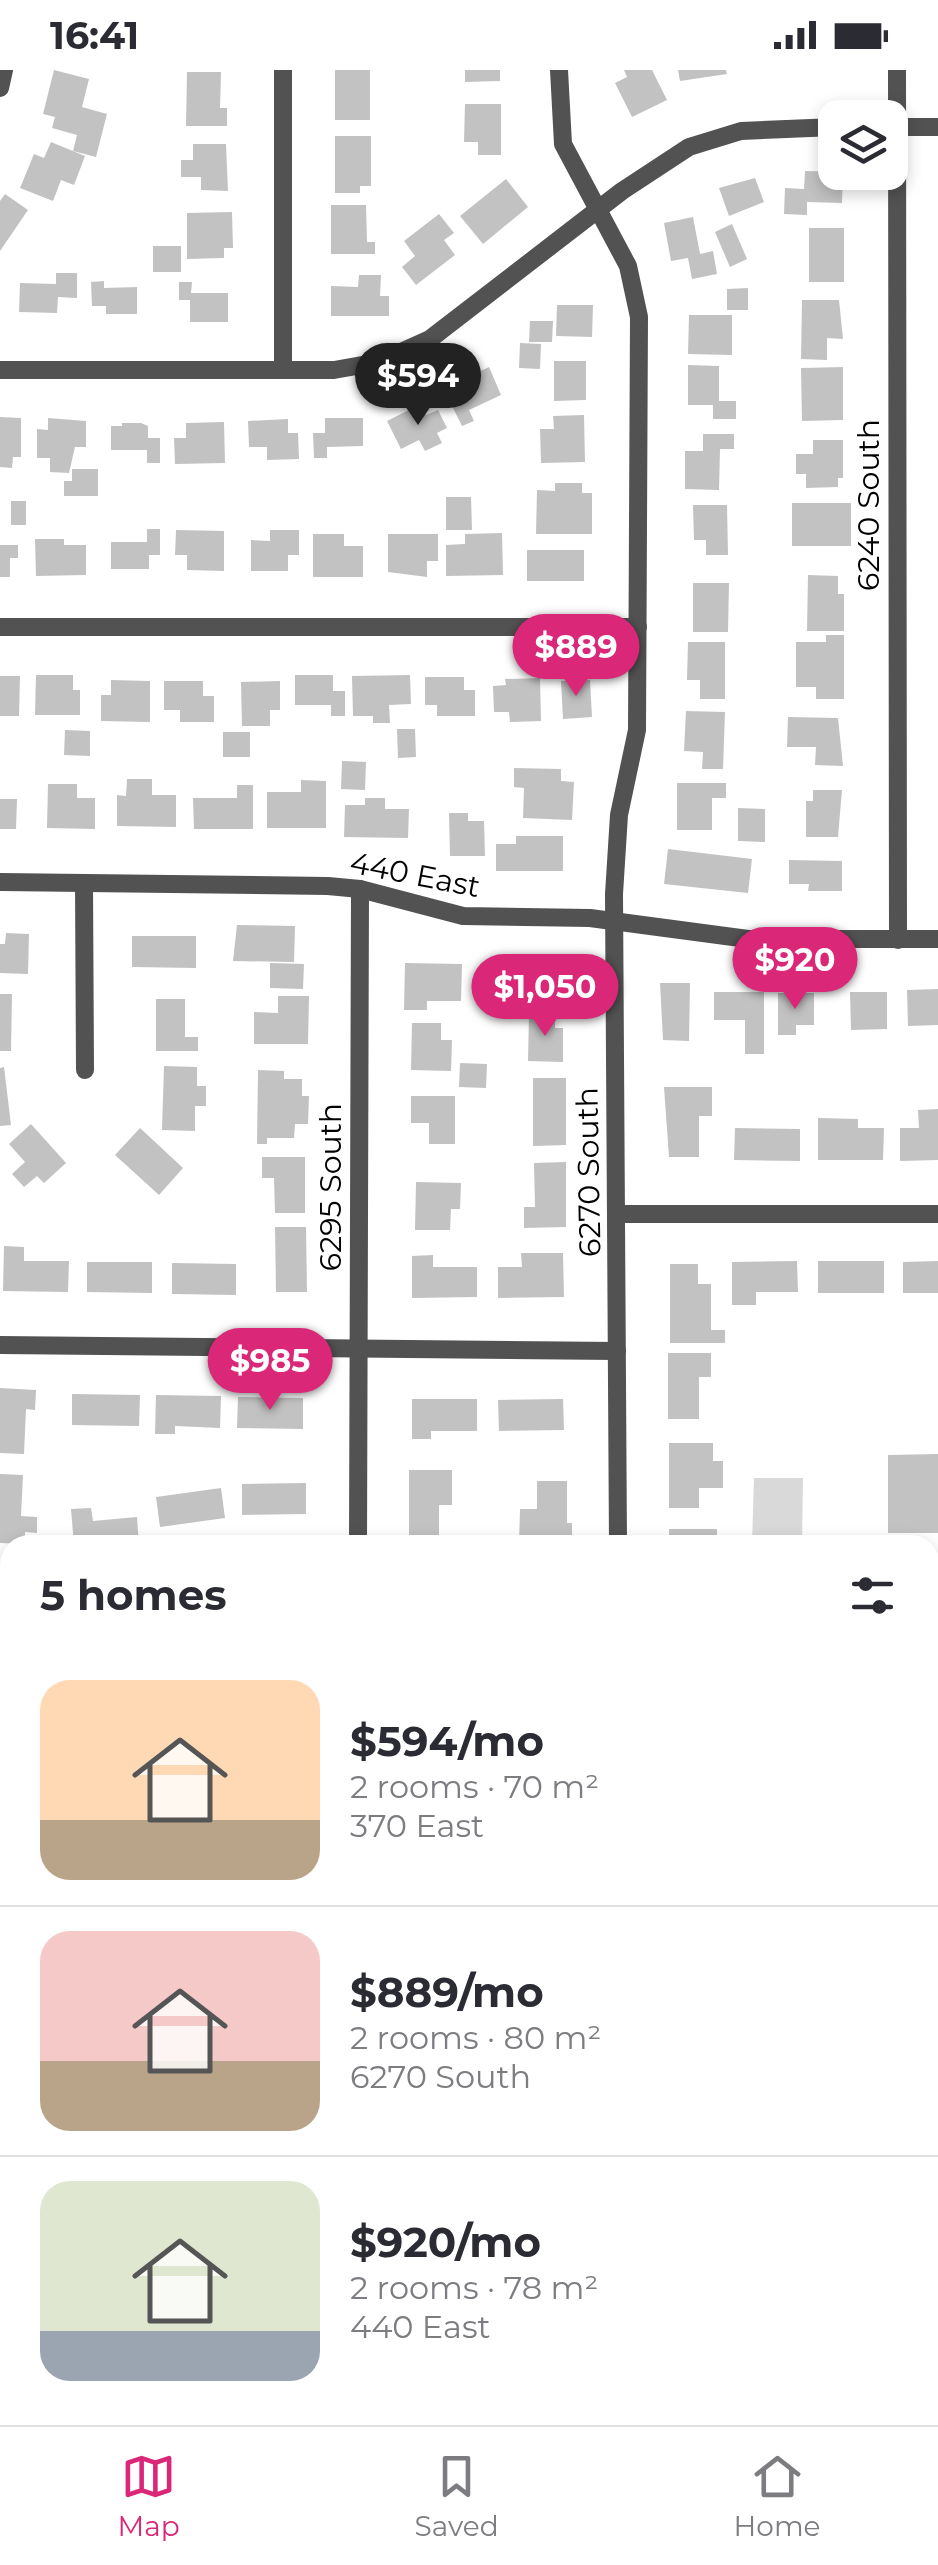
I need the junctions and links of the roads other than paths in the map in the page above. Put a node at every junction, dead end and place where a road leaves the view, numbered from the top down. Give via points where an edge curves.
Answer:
1 (4, 70) edge
2 (282, 70) edge
3 (559, 70) edge
4 (897, 70) edge
5 (0, 88) edge
6 (895, 100) edge
7 (908, 127) edge
8 (938, 127) edge
9 (818, 128) edge
10 (893, 190) edge
11 (596, 210) junction
12 (283, 369) junction
13 (0, 370) edge
14 (0, 627) edge
15 (638, 627) junction
16 (0, 882) edge
17 (84, 883) junction
18 (360, 889) junction
19 (614, 920) junction
20 (898, 940) junction
21 (938, 940) edge
22 (85, 1070) dead end
23 (618, 1214) junction
24 (938, 1214) edge
25 (0, 1345) edge
26 (358, 1349) junction
27 (617, 1351) junction
28 (358, 1535) edge
29 (618, 1535) edge

1 - 5 street
2 - 12 street
3 - 11 street, 6270 South via 564,144
4 - 6 street, 6240 South
7 - 8 street
9 - 11 street via 764,128 709,140 668,159
10 - 20 street, 6240 South
11 - 12 street via 408,352 334,370
11 - 15 street, 6270 South via 628,266 639,316
12 - 13 street
14 - 15 street
15 - 19 street, 6270 South via 638,730 615,845
16 - 17 street, 440 East
17 - 18 street, 440 East
17 - 22 street
18 - 19 street, 440 East via 463,916
18 - 26 street, 6295 South
19 - 20 street, 440 East via 710,936
19 - 23 street, 6270 South
20 - 21 street, 440 East
23 - 24 street
23 - 27 street, 6270 South
25 - 26 street
26 - 27 street
26 - 28 street, 6295 South
27 - 29 street, 6270 South

